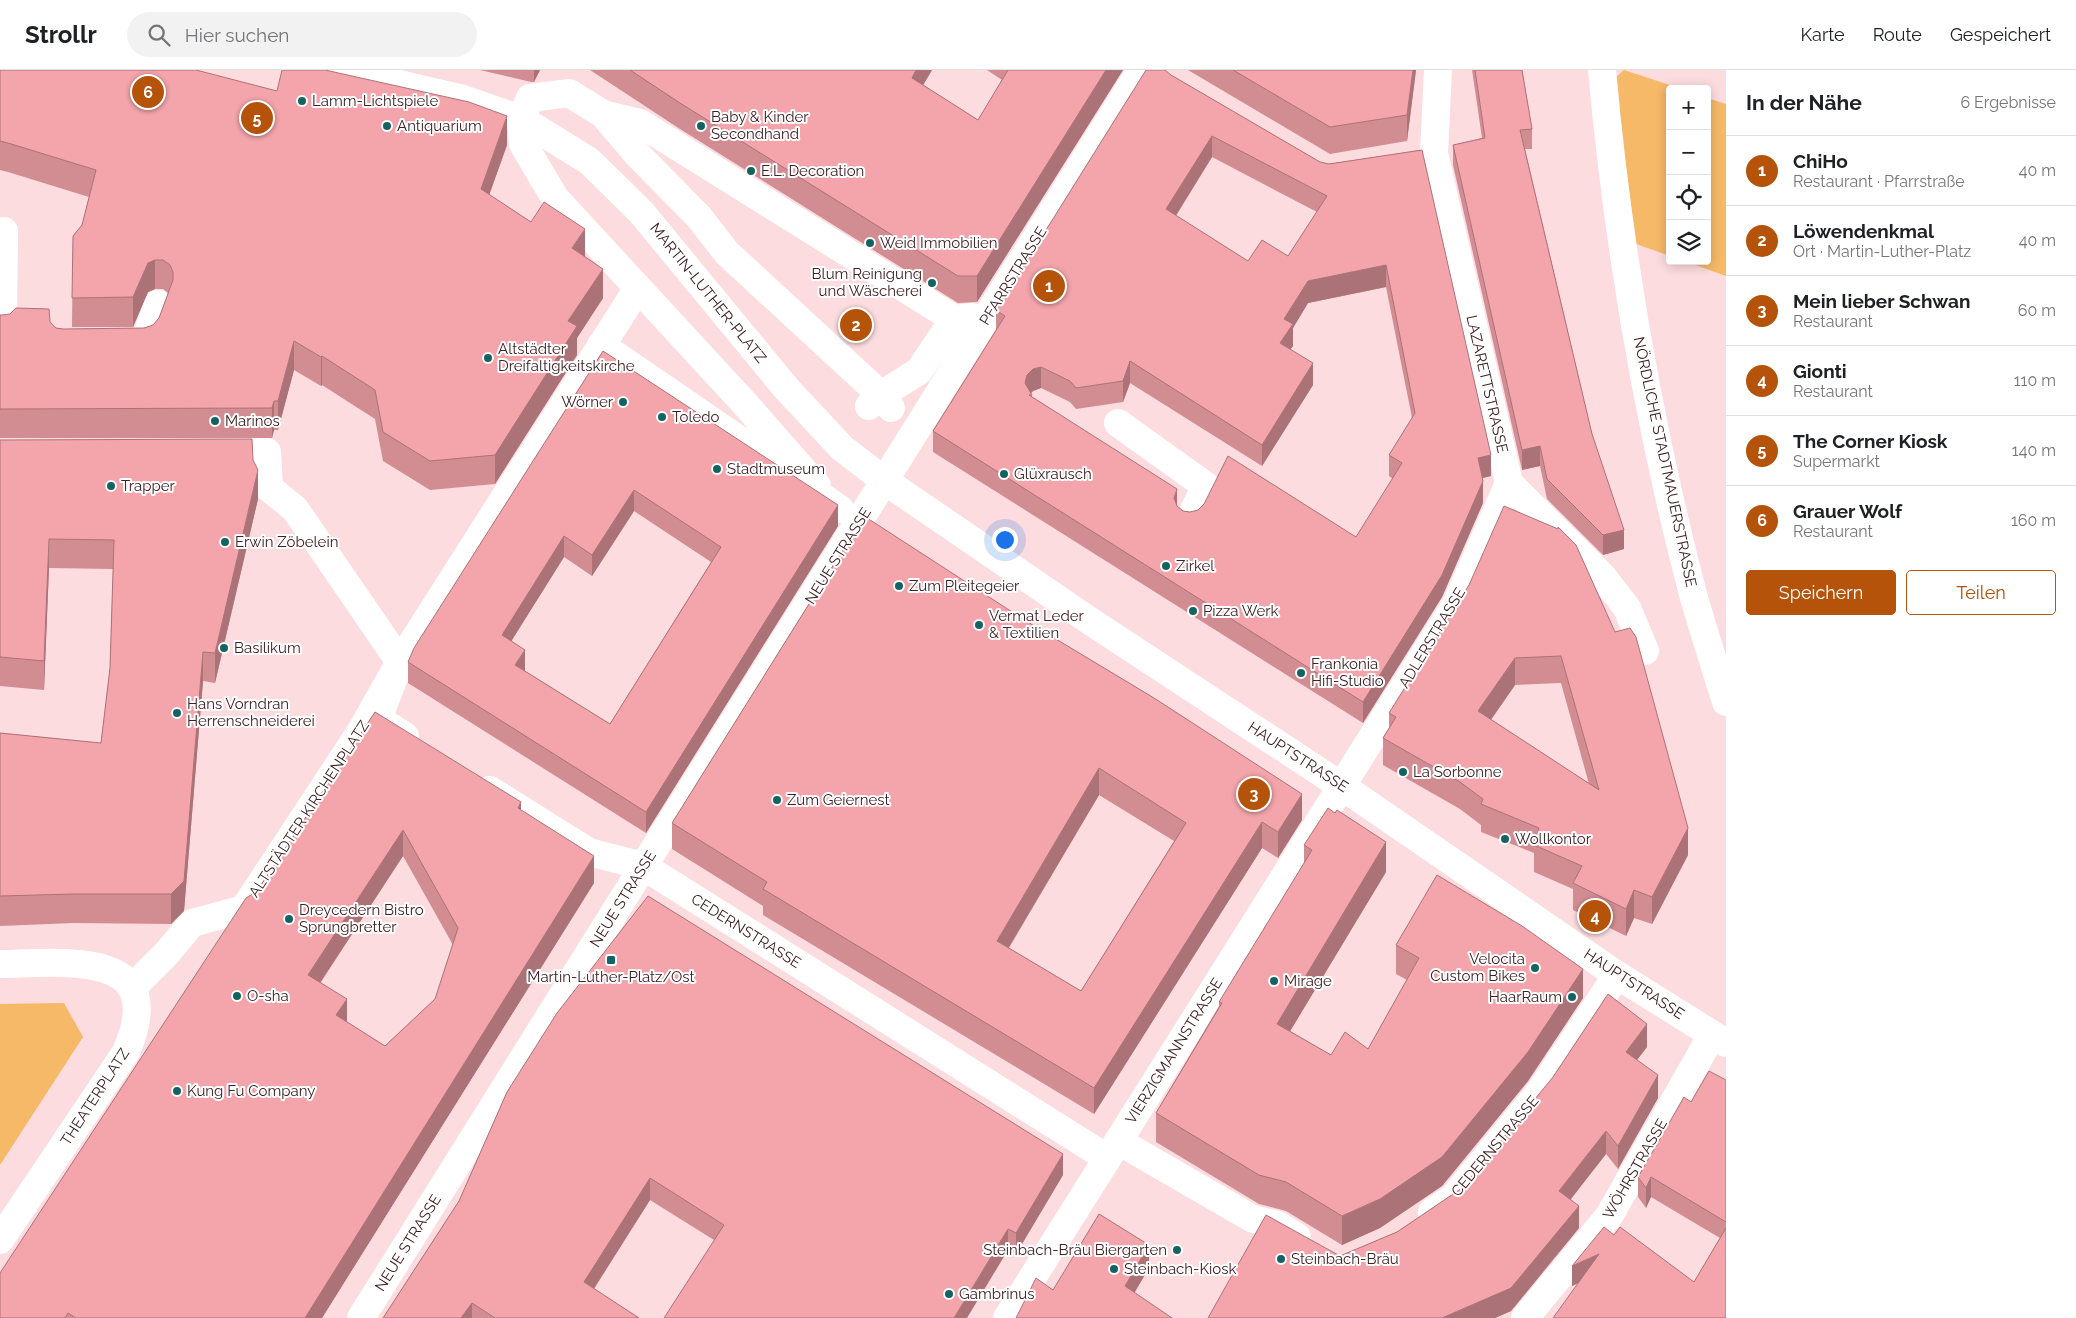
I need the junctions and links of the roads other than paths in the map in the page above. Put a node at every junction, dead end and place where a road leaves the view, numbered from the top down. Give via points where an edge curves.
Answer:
1 (339, 70) edge
2 (1141, 70) edge
3 (1438, 70) edge
4 (1602, 70) edge
5 (603, 114) junction
6 (520, 119) junction
7 (4, 232) dead end
8 (638, 288) junction
9 (158, 304) dead end
10 (954, 319) junction
11 (986, 319) junction
12 (3, 329) edge
13 (99, 342) edge
14 (601, 345) junction
15 (1118, 423) dead end
16 (189, 453) edge
17 (885, 481) junction
18 (1510, 483) junction
19 (818, 484) junction
20 (840, 510) dead end
21 (1190, 518) edge
22 (1645, 651) dead end
23 (400, 662) junction
24 (1726, 702) edge
25 (429, 751) edge
26 (471, 778) edge
27 (1340, 785) junction
28 (643, 866) junction
29 (0, 964) edge
30 (1618, 975) junction
31 (132, 988) junction
32 (1719, 1039) edge
33 (1113, 1150) junction
34 (1412, 1225) edge
35 (0, 1240) edge
36 (1318, 1249) edge
37 (361, 1318) edge
38 (1007, 1318) edge
39 (1525, 1318) edge

1 - 6 street via 463,99
2 - 11 street, PFARRSTRASSE
3 - 18 street, LAZARETTSTRASSE via 1424,155
4 - 24 street, NÖRDLICHE STADTMAUERSTRASSE via 1610,159 1645,386 1693,593
5 - 6 street via 569,93 530,98
5 - 10 street via 640,123
5 - 10 street via 699,217 728,253 880,403 920,371
6 - 8 street via 523,144 555,198
6 - 17 street, MARTIN-LUTHER-PLATZ via 589,161 611,181 664,238 786,388 842,448
7 - 12 street
8 - 14 street
8 - 19 street
9 - 13 street via 144,342
10 - 11 street
11 - 17 street, PFARRSTRASSE
14 - 19 street
14 - 23 street, ALTSTÄDTER KIRCHENPLATZ
15 - 21 street via 1206,486
16 - 23 street via 267,452 269,488 295,509
17 - 27 street, HAUPTSTRASSE via 1090,621
17 - 28 street, NEUE STRASSE
18 - 22 street via 1604,577 1627,608
18 - 27 street, ADLERSTRASSE via 1456,604
19 - 20 street
23 - 25 street, ALTSTÄDTER KIRCHENPLATZ via 378,720
23 - 31 street, ALTSTÄDTER KIRCHENPLATZ via 361,731 244,909 192,923
26 - 28 street, CEDERNSTRASSE via 589,852
27 - 30 street, HAUPTSTRASSE
27 - 33 street, VIERZIGMANNSTRASSE
28 - 33 street, CEDERNSTRASSE
28 - 37 street, NEUE STRASSE
29 - 31 street via 83,963 112,971
30 - 32 street, HAUPTSTRASSE
30 - 34 street, CEDERNSTRASSE via 1528,1106 1453,1198
31 - 35 street, THEATERPLATZ via 137,1016 126,1052
32 - 39 street, WÖHRSTRASSE via 1609,1216
33 - 36 street, CEDERNSTRASSE via 1253,1219 1278,1225
33 - 38 street, VIERZIGMANNSTRASSE

